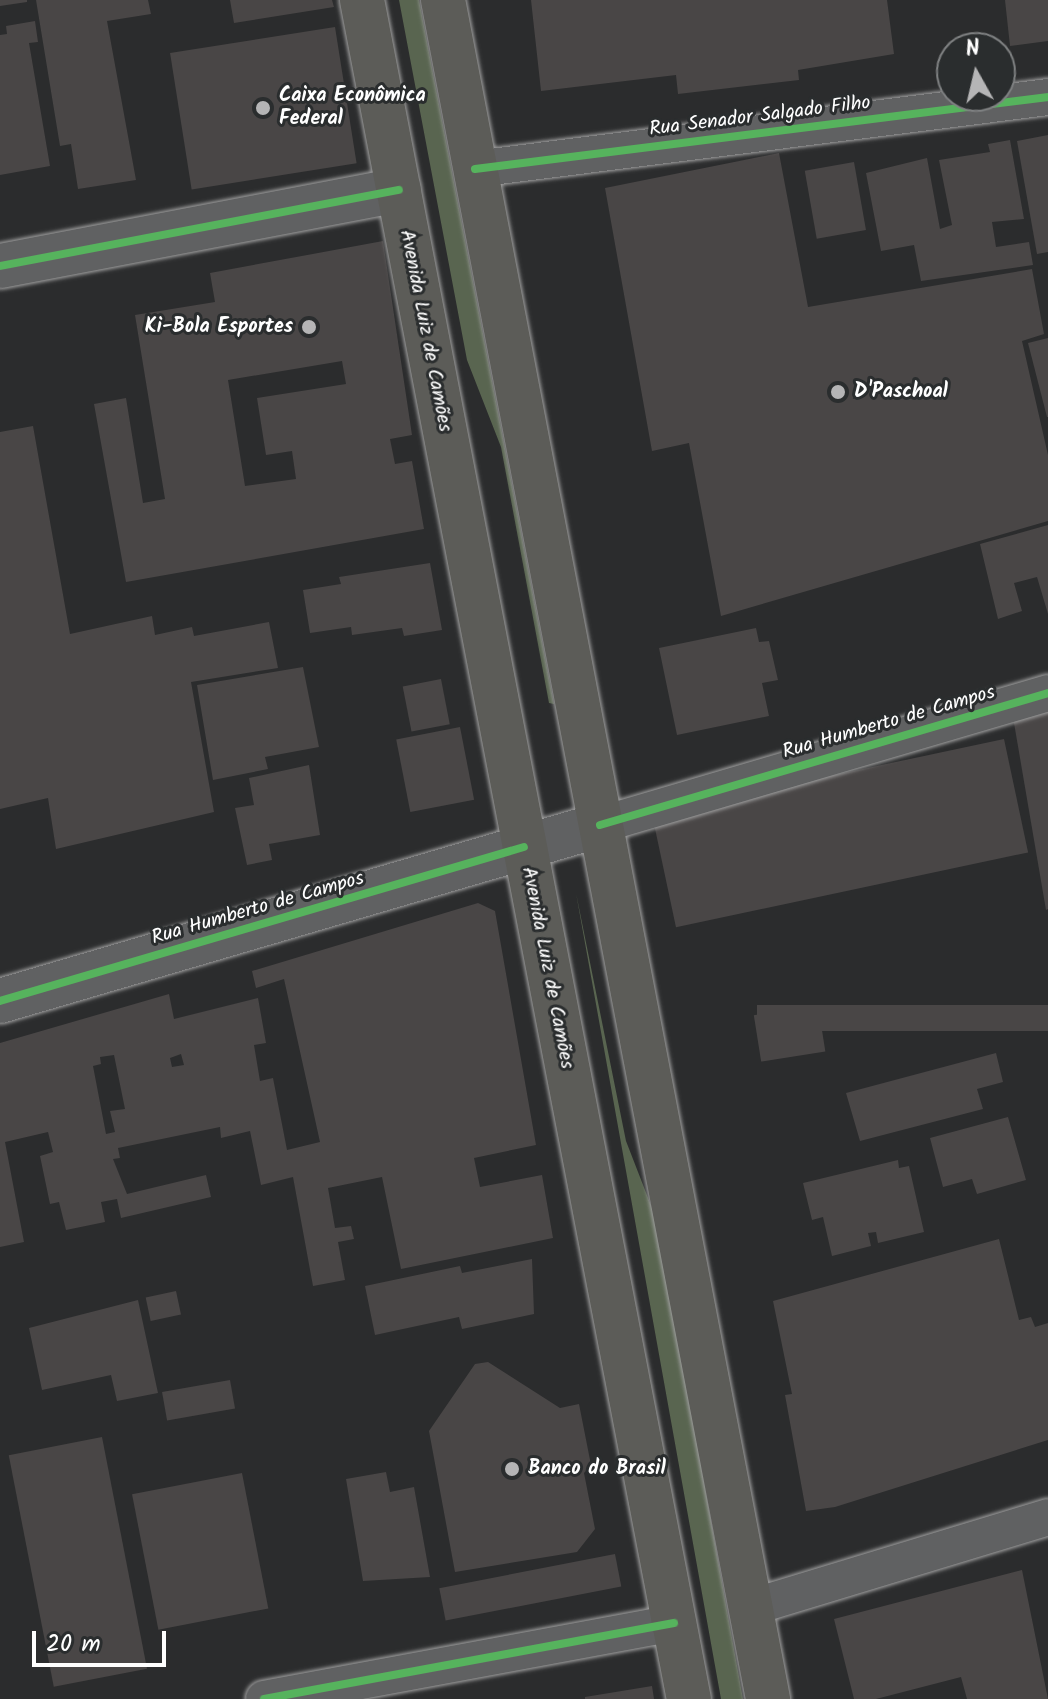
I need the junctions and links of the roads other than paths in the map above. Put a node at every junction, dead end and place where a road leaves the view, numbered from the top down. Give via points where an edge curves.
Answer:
1 (362, 0) edge
2 (443, 0) edge
3 (1048, 97) edge
4 (475, 169) junction
5 (399, 190) junction
6 (0, 266) edge
7 (1048, 693) edge
8 (600, 825) junction
9 (524, 847) junction
10 (0, 1001) edge
11 (1048, 1517) edge
12 (752, 1607) junction
13 (674, 1623) junction
14 (264, 1699) edge
15 (689, 1699) edge
16 (768, 1699) edge

1 - 5 main road, Avenida Luiz de Camões
2 - 4 main road
3 - 4 street, Rua Senador Salgado Filho
4 - 8 main road
5 - 6 main road
5 - 9 main road, Avenida Luiz de Camões
7 - 8 street, Rua Humberto de Campos
8 - 9 main road, Rua Humberto de Campos
8 - 12 main road
9 - 10 main road, Rua Humberto de Campos
9 - 13 main road, Avenida Luiz de Camões
11 - 12 street
12 - 16 main road
13 - 14 street
13 - 15 main road, Avenida Luiz de Camões

